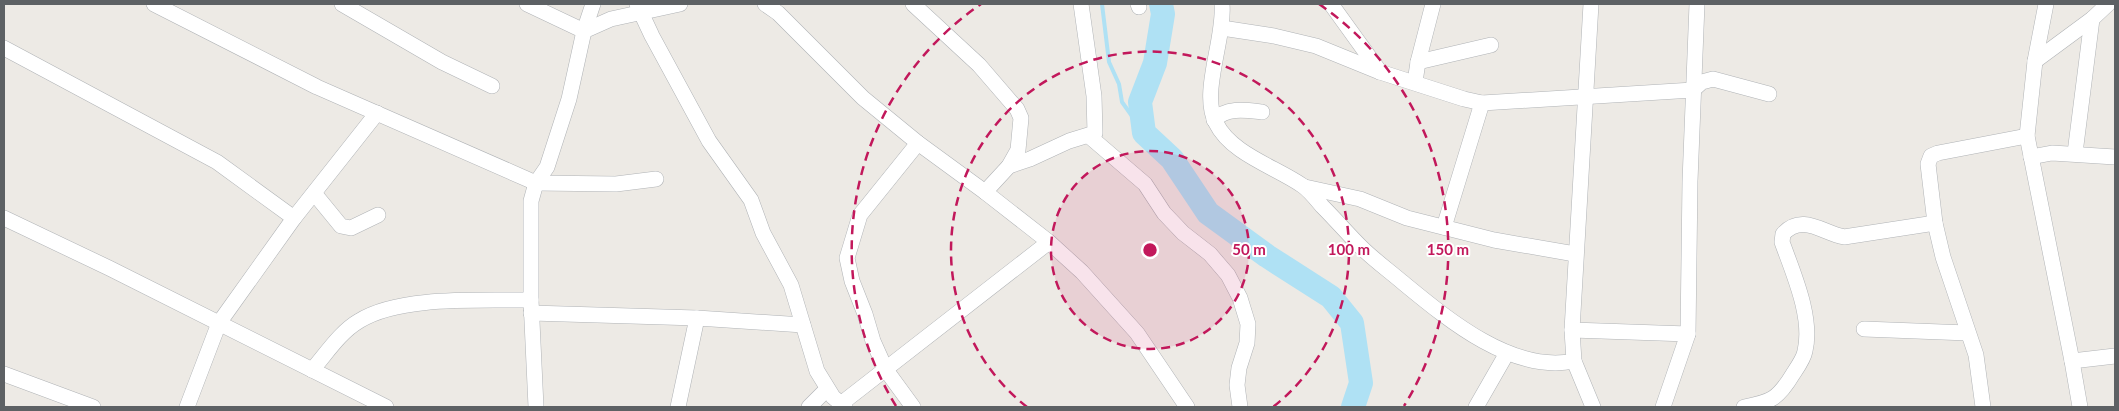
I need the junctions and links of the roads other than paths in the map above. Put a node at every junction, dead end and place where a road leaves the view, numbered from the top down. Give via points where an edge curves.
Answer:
1 (154, 4) edge
2 (342, 4) edge
3 (527, 4) edge
4 (593, 4) edge
5 (680, 4) edge
6 (765, 4) edge
7 (912, 4) edge
8 (1081, 4) edge
9 (1222, 4) edge
10 (1331, 4) edge
11 (1433, 4) edge
12 (1591, 4) edge
13 (1697, 4) edge
14 (2046, 4) edge
15 (2108, 4) edge
16 (639, 9) edge
17 (2092, 19) junction
18 (1222, 28) junction
19 (584, 31) junction
20 (1491, 45) dead end
21 (4, 48) edge
22 (2035, 61) junction
23 (1418, 62) junction
24 (1380, 72) junction
25 (1415, 82) junction
26 (492, 86) dead end
27 (1693, 90) junction
28 (1769, 94) dead end
29 (1586, 96) junction
30 (1482, 103) junction
31 (1262, 112) dead end
32 (377, 113) junction
33 (1214, 120) junction
34 (1089, 136) junction
35 (2027, 136) junction
36 (918, 143) junction
37 (2075, 153) junction
38 (2030, 157) junction
39 (2115, 157) edge
40 (1009, 166) junction
41 (656, 179) dead end
42 (536, 183) junction
43 (1305, 187) junction
44 (985, 192) junction
45 (314, 193) junction
46 (378, 215) dead end
47 (4, 218) edge
48 (294, 218) junction
49 (1935, 223) junction
50 (1444, 227) junction
51 (1049, 242) junction
52 (1575, 254) junction
53 (531, 306) junction
54 (697, 318) junction
55 (219, 323) junction
56 (803, 325) junction
57 (1864, 329) dead end
58 (1572, 330) junction
59 (1968, 333) junction
60 (1688, 334) junction
61 (1507, 353) junction
62 (2115, 356) edge
63 (1574, 361) junction
64 (2072, 361) junction
65 (312, 370) junction
66 (886, 370) junction
67 (4, 374) edge
68 (827, 388) junction
69 (843, 405) edge
70 (93, 407) edge
71 (187, 407) edge
72 (386, 407) edge
73 (536, 407) edge
74 (678, 407) edge
75 (809, 407) edge
76 (913, 407) edge
77 (1187, 407) edge
78 (1240, 407) edge
79 (1476, 407) edge
80 (1593, 407) edge
81 (1664, 407) edge
82 (1744, 407) edge
83 (1983, 407) edge
84 (2080, 407) edge

1 - 32 street via 317,87
2 - 26 street via 442,62
3 - 19 street
4 - 19 street
5 - 16 street
6 - 36 street via 778,13 863,98
7 - 40 street via 979,65 1018,109 1021,133 1018,150
8 - 34 street via 1096,128 1095,133
9 - 18 street
10 - 24 street
11 - 23 street
12 - 29 street
13 - 27 street
14 - 22 street
15 - 17 street
16 - 19 street
16 - 56 street via 709,141 751,200 763,233 791,285
17 - 22 street
17 - 37 street
18 - 24 street via 1316,46
18 - 33 street via 1210,100
19 - 42 street via 569,99 547,167
20 - 23 street
21 - 48 street via 217,162
22 - 35 street
23 - 25 street
24 - 25 street
25 - 30 street
27 - 28 street via 1702,82 1713,79
27 - 29 street
27 - 60 street
29 - 30 street
29 - 52 street
30 - 50 street
31 - 33 street via 1241,109 1221,113
32 - 42 street
32 - 45 street
33 - 43 street via 1221,133 1236,146
34 - 40 street
34 - 78 street via 1145,184 1164,213 1210,254 1228,275 1248,324 1247,343 1239,368
35 - 38 street
35 - 49 street via 1931,156 1928,164
36 - 44 street
36 - 66 street via 860,215 847,258 852,281
37 - 38 street
37 - 39 street
38 - 64 street
40 - 44 street
41 - 42 street via 616,184
42 - 53 street via 531,201
43 - 50 street via 1360,199 1407,218
43 - 61 street via 1362,248 1410,289 1463,329
44 - 51 street
45 - 46 street via 346,228
45 - 48 street
47 - 55 street
48 - 55 street
49 - 59 street
49 - 82 street via 1844,237 1807,225 1787,230 1782,242 1802,300 1805,352 1781,393 1764,403
50 - 52 street via 1494,240
51 - 66 street
51 - 77 street via 1082,272 1136,333
52 - 58 street
53 - 54 street
53 - 65 street via 428,303 374,313 344,332
53 - 73 street
54 - 56 street
54 - 74 street
55 - 65 street
55 - 71 street
56 - 68 street via 817,371
57 - 59 street
58 - 60 street
58 - 63 street
59 - 83 street via 1976,355
60 - 81 street
61 - 63 street via 1542,363
61 - 79 street
62 - 64 street
63 - 80 street
64 - 84 street
65 - 72 street
66 - 69 street
66 - 76 street
67 - 70 street
68 - 69 street
68 - 75 street

